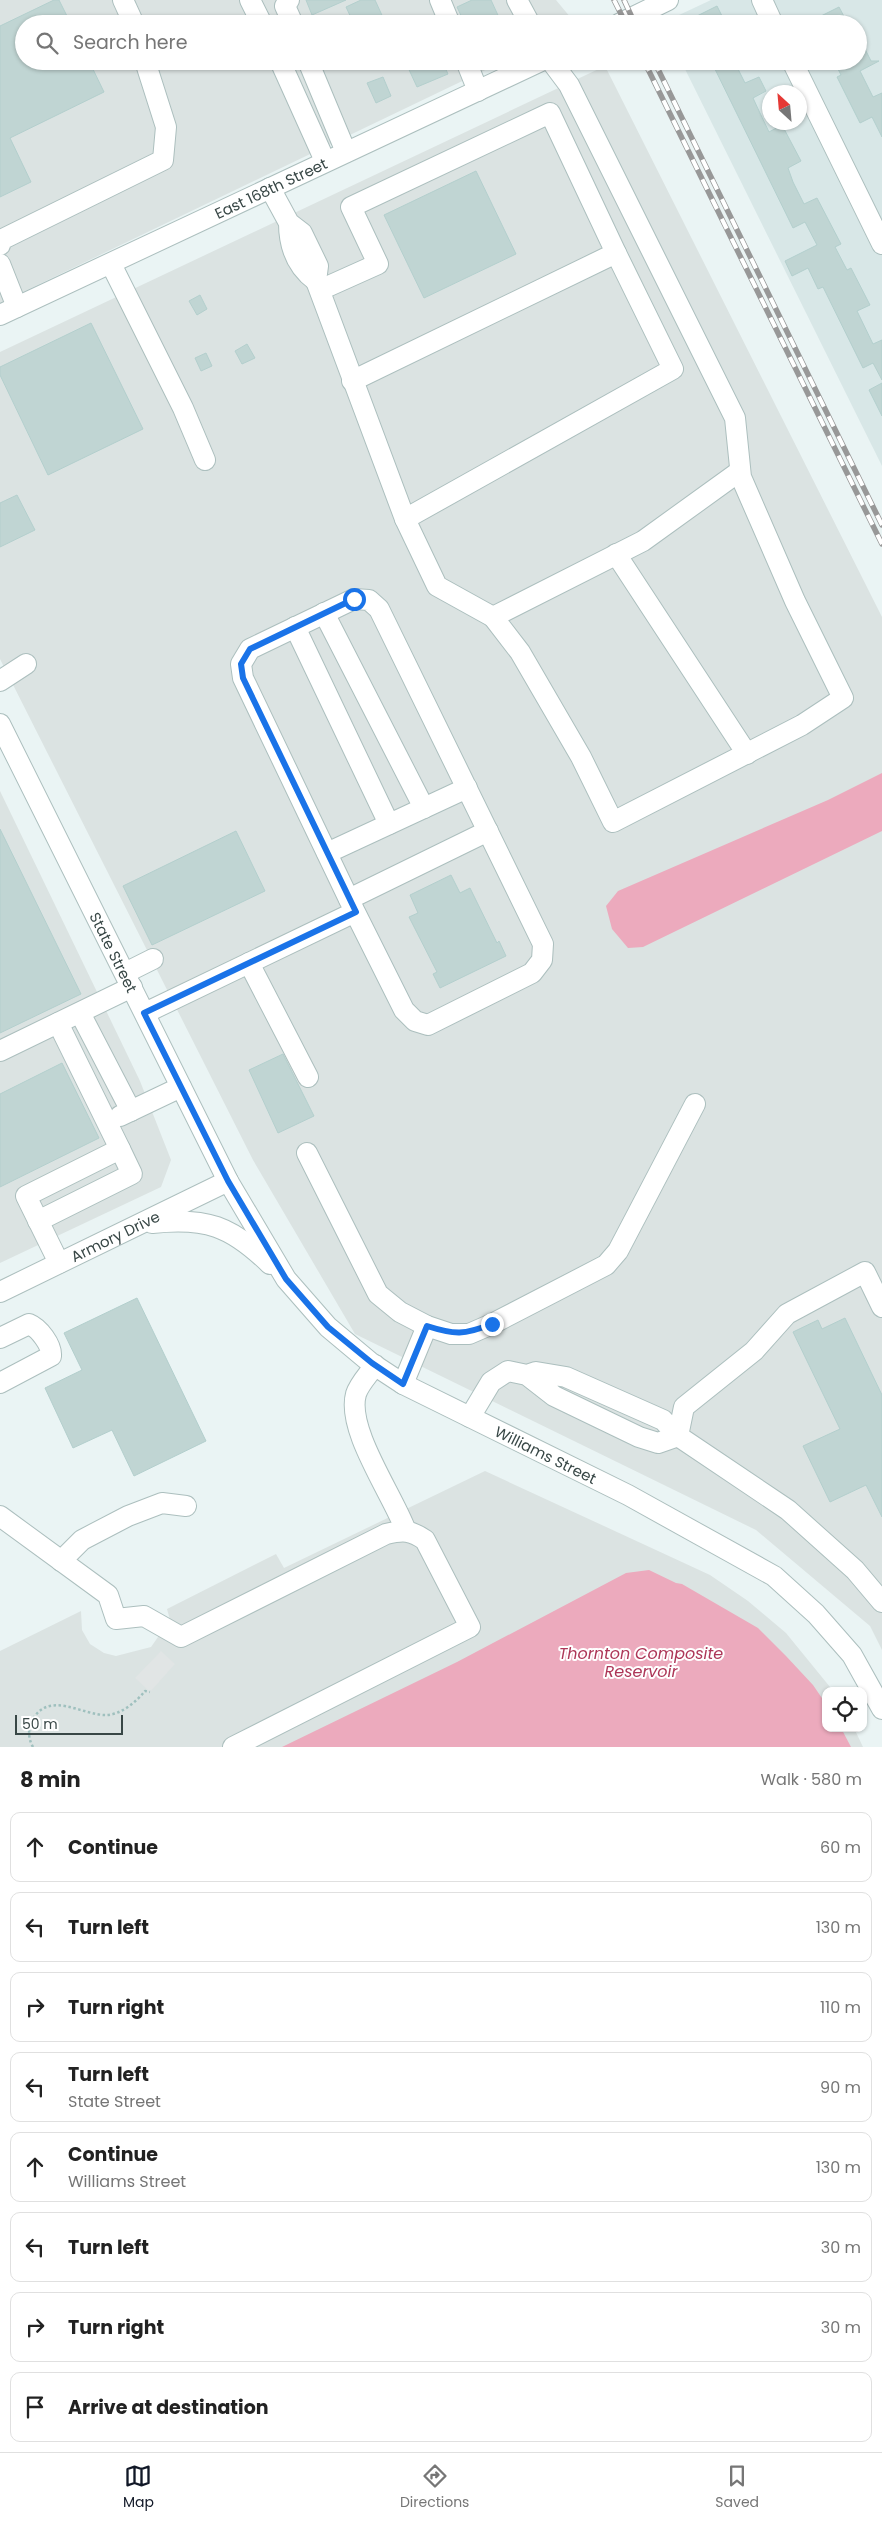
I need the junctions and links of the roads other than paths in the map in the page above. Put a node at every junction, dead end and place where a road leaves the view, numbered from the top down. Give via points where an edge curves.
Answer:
1 (123, 0) edge
2 (250, 0) edge
3 (289, 0) edge
4 (440, 0) edge
5 (517, 0) edge
6 (668, 0) edge
7 (762, 0) edge
8 (130, 15) edge
9 (258, 15) edge
10 (289, 15) edge
11 (446, 15) edge
12 (525, 15) edge
13 (637, 15) edge
14 (769, 15) edge
15 (148, 70) edge
16 (284, 70) edge
17 (312, 70) edge
18 (469, 70) edge
19 (523, 70) edge
20 (558, 70) edge
21 (796, 70) edge
22 (478, 92) junction
23 (346, 152) junction
24 (325, 162) junction
25 (270, 188) junction
26 (882, 244) edge
27 (0, 245) edge
28 (616, 253) junction
29 (0, 264) edge
30 (111, 264) junction
31 (318, 285) junction
32 (9, 311) edge
33 (352, 382) junction
34 (205, 460) dead end
35 (740, 472) junction
36 (405, 519) junction
37 (616, 554) junction
38 (324, 613) junction
39 (493, 617) junction
40 (295, 627) junction
41 (26, 664) dead end
42 (0, 680) edge
43 (0, 724) edge
44 (747, 754) junction
45 (467, 788) junction
46 (424, 808) junction
47 (389, 824) junction
48 (488, 831) junction
49 (327, 853) junction
50 (352, 905) junction
51 (153, 959) dead end
52 (248, 963) junction
53 (128, 980) junction
54 (80, 1013) junction
55 (144, 1013) junction
56 (58, 1023) junction
57 (0, 1052) edge
58 (308, 1077) dead end
59 (181, 1087) junction
60 (695, 1104) dead end
61 (131, 1111) junction
62 (107, 1122) junction
63 (120, 1149) junction
64 (307, 1153) dead end
65 (228, 1181) junction
66 (38, 1220) junction
67 (138, 1225) junction
68 (58, 1263) junction
69 (286, 1279) junction
70 (0, 1292) edge
71 (882, 1307) edge
72 (427, 1326) junction
73 (0, 1338) edge
74 (375, 1365) junction
75 (0, 1383) edge
76 (403, 1384) junction
77 (470, 1417) junction
78 (678, 1436) junction
79 (186, 1506) dead end
80 (0, 1516) edge
81 (406, 1531) junction
82 (61, 1560) junction
83 (882, 1602) edge
84 (882, 1709) edge
85 (233, 1747) edge

1 - 8 street
2 - 9 street
3 - 10 street via 285,6
4 - 11 street
5 - 12 street
6 - 13 street
7 - 14 street
15 - 27 street via 166,127 164,160 1,240
16 - 24 street
17 - 23 street
18 - 22 street
19 - 22 street, East 168th Street
20 - 35 street via 569,85 735,418
21 - 26 street
22 - 23 street, East 168th Street
23 - 24 street, East 168th Street
24 - 25 street, East 168th Street
25 - 30 street, East 168th Street
25 - 31 street via 289,223 289,240 297,258 304,272
28 - 31 street via 550,113 351,207 378,264
28 - 33 street
28 - 36 street via 673,369
29 - 32 street
30 - 32 street, East 168th Street
30 - 34 street via 183,408
31 - 33 street
33 - 36 street
35 - 37 street via 643,541
35 - 44 street via 795,601 843,698 802,725
36 - 39 street via 437,586
37 - 39 street
37 - 44 street
38 - 40 street
38 - 45 street via 354,599 369,600 379,608
38 - 46 street
39 - 44 street via 520,652 581,757 613,822
40 - 47 street
40 - 49 street via 250,649 241,664 243,678
41 - 42 street
43 - 53 street, State Street
45 - 46 street
45 - 48 street
46 - 47 street
47 - 49 street
48 - 50 street
48 - 50 street via 543,944 542,960 532,974 428,1025 414,1021 404,1010
49 - 50 street
50 - 52 street
51 - 53 street
52 - 55 street
52 - 58 street
53 - 54 street
53 - 55 street, State Street
54 - 56 street
54 - 61 street
55 - 59 street, State Street
56 - 57 street
56 - 62 street
59 - 61 street
59 - 65 street, State Street
60 - 72 street via 618,1251 606,1265 469,1334 451,1334
61 - 62 street
62 - 63 street
63 - 66 street via 26,1196
63 - 66 street via 132,1174
64 - 72 street via 378,1294 400,1312
65 - 67 street, Armory Drive
65 - 69 street, Williams Street
66 - 68 street
67 - 68 street, Armory Drive
67 - 69 street via 180,1220 200,1222 232,1234 254,1249
68 - 70 street, Armory Drive
69 - 74 street, Williams Street via 328,1327
71 - 78 street via 865,1272 787,1314 754,1351 684,1408
72 - 76 street
73 - 75 street via 30,1324 36,1327 51,1351 51,1356 44,1361
74 - 76 street, Williams Street
74 - 81 street via 356,1394 354,1408 358,1432
76 - 77 street, Williams Street
77 - 78 street via 491,1382 508,1371 527,1375 554,1396 639,1437 658,1443
77 - 84 street, Williams Street via 628,1495 774,1576 816,1614 852,1655
78 - 83 street via 788,1510 855,1570
79 - 82 street via 162,1503 128,1516 82,1540
80 - 82 street
81 - 82 street via 386,1534 181,1637 144,1616 116,1619 108,1594
81 - 85 street via 425,1540 470,1627

